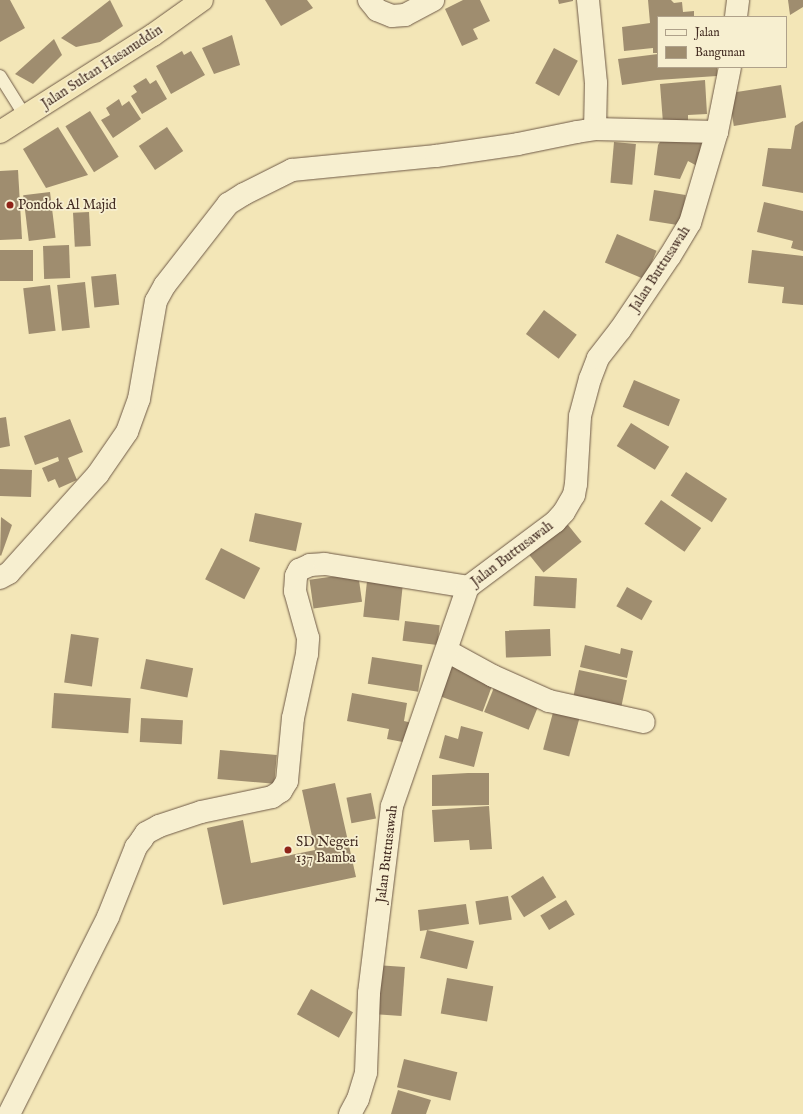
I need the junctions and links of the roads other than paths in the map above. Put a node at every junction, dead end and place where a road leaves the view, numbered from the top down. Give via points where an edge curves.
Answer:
1 (202, 0) edge
2 (368, 0) edge
3 (433, 0) edge
4 (588, 0) edge
5 (738, 0) edge
6 (736, 16) edge
7 (730, 68) edge
8 (0, 76) edge
9 (25, 116) junction
10 (595, 130) junction
11 (0, 132) edge
12 (717, 132) junction
13 (0, 578) edge
14 (468, 586) junction
15 (447, 651) junction
16 (644, 722) dead end
17 (9, 1114) edge
18 (350, 1114) edge

1 - 9 highway, Jalan Sultan Hasanuddin via 153,35
2 - 3 street via 377,10 392,16 405,15
4 - 10 street via 596,83
5 - 6 street
7 - 12 street, Jalan Buttusawah
8 - 9 lane
9 - 11 highway, Jalan Sultan Hasanuddin
10 - 12 street
10 - 13 street via 436,156 292,170 228,204 164,285 156,301 139,399 127,432 98,474 9,572
12 - 14 street, Jalan Buttusawah via 690,223 620,330 598,358 580,416 576,484 572,499 555,522
14 - 15 street, Jalan Buttusawah
14 - 17 street via 325,564 310,565 300,570 296,576 295,590 308,638 308,654 293,718 287,781 281,791 272,797 201,812 146,833 136,847 108,917
15 - 16 street via 493,676 549,701
15 - 18 street, Jalan Buttusawah via 392,806 369,992 366,1072 358,1099

